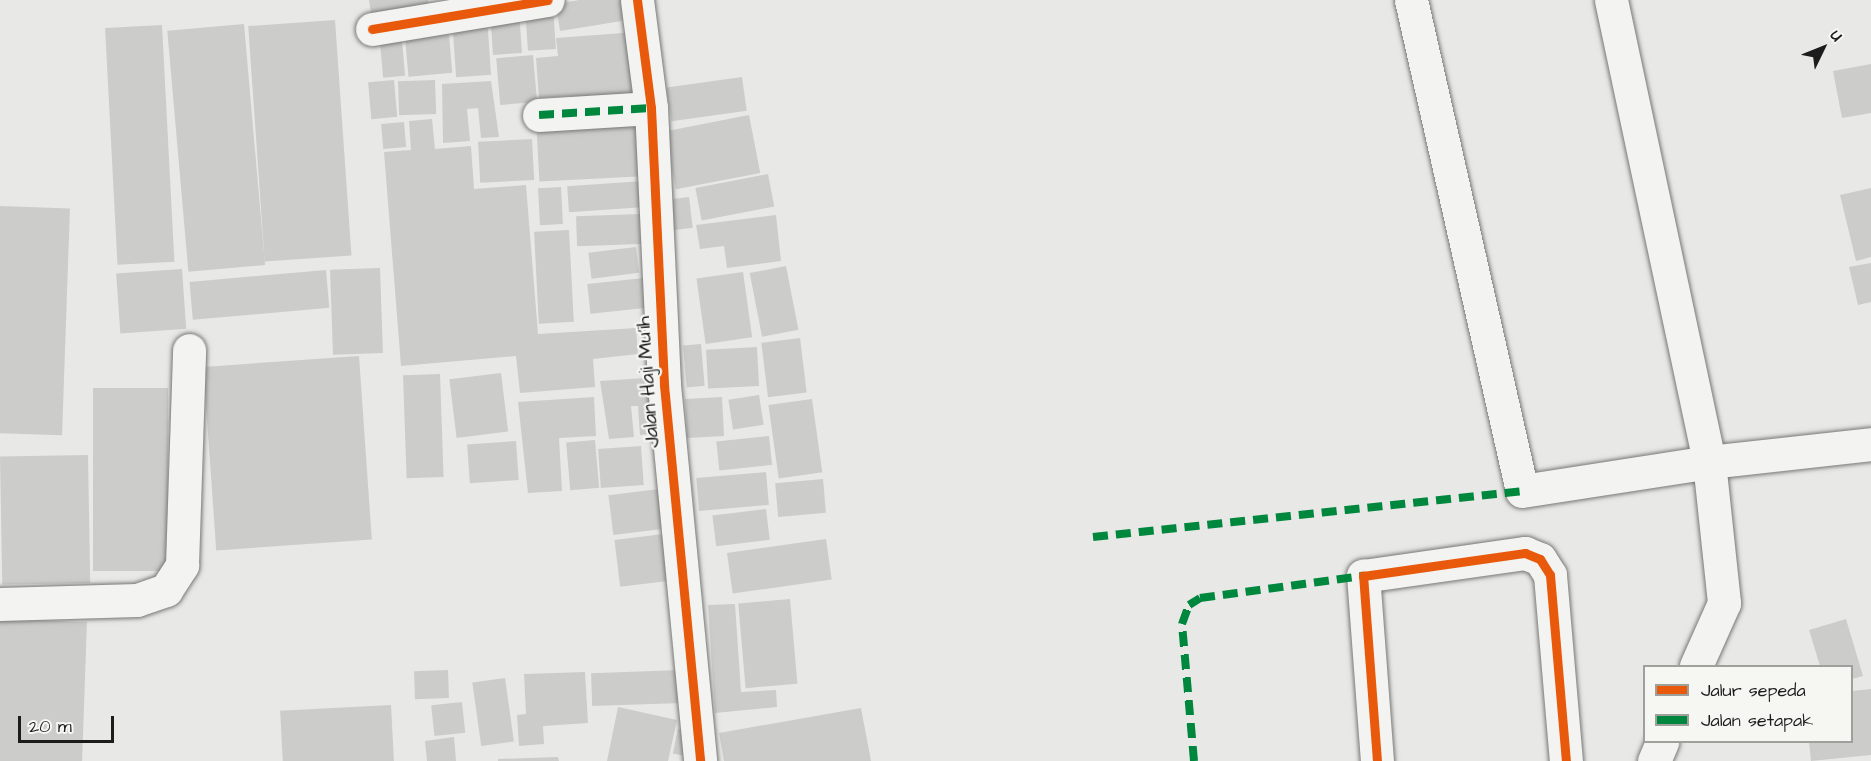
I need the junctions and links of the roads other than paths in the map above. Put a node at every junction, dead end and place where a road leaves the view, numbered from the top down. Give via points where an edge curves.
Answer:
1 (548, 0) edge
2 (637, 0) edge
3 (1411, 0) edge
4 (1611, 0) edge
5 (372, 29) dead end
6 (651, 108) junction
7 (540, 115) dead end
8 (189, 350) dead end
9 (1871, 444) edge
10 (1709, 462) junction
11 (0, 604) edge
12 (1696, 665) edge
13 (1661, 743) edge
14 (700, 761) edge
15 (1377, 761) edge
16 (1566, 761) edge
17 (1654, 761) edge

1 - 5 street
2 - 6 street, Jalan Haji Mu'ih
3 - 10 street via 1522,491
4 - 10 street
6 - 7 street
6 - 14 street, Jalan Haji Mu'ih via 664,385
8 - 11 street via 182,565 166,590 137,600
9 - 10 street
10 - 12 street via 1724,603
13 - 17 street
15 - 16 street via 1363,576 1525,553 1540,560 1550,575

